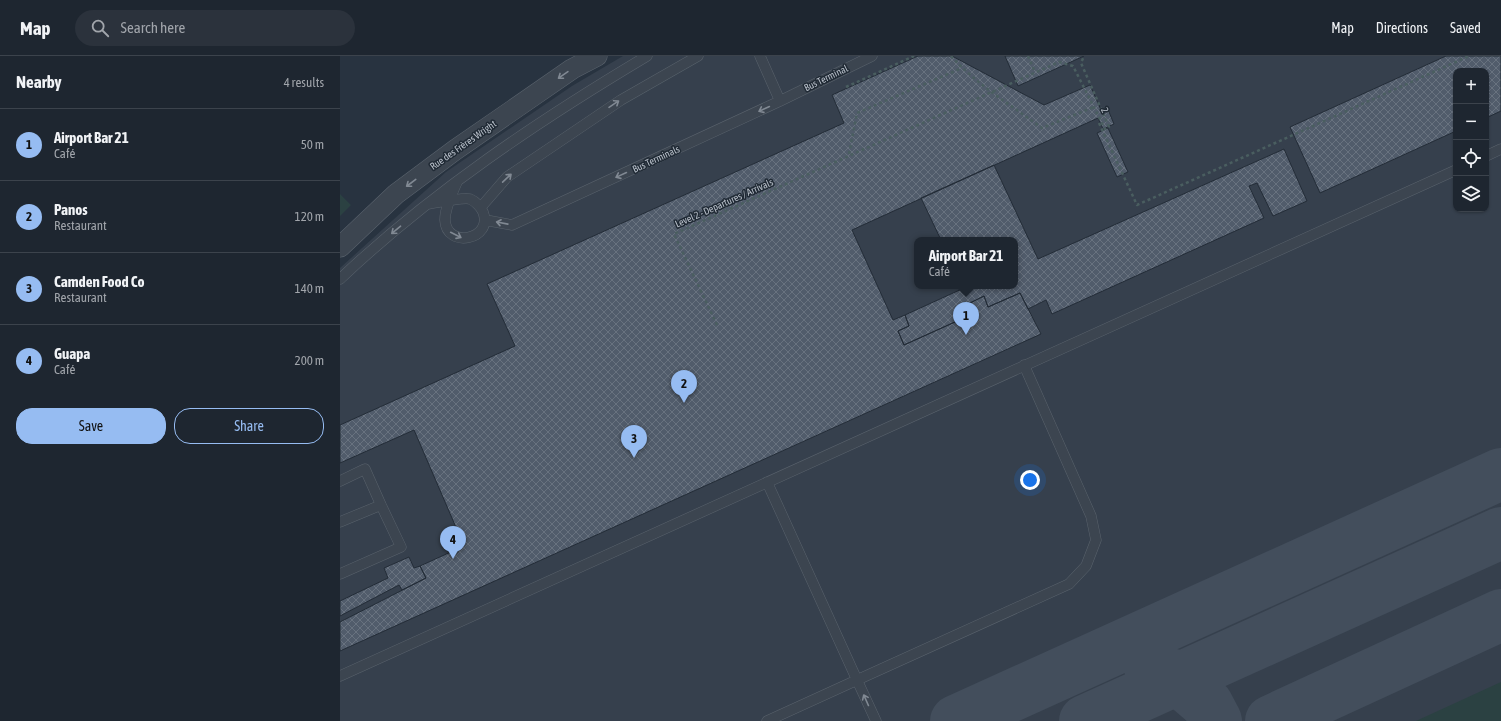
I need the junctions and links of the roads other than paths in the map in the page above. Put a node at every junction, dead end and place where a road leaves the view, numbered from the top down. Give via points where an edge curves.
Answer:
1 (597, 56) edge
2 (647, 56) edge
3 (698, 56) edge
4 (760, 56) edge
5 (872, 56) edge
6 (780, 101) junction
7 (1501, 149) edge
8 (1489, 155) edge
9 (1453, 171) edge
10 (457, 182) junction
11 (449, 201) junction
12 (426, 204) junction
13 (481, 207) junction
14 (485, 220) junction
15 (340, 247) edge
16 (340, 279) edge
17 (1024, 365) junction
18 (340, 481) edge
19 (767, 482) junction
20 (381, 504) junction
21 (340, 522) edge
22 (340, 574) edge
23 (340, 676) edge
24 (857, 680) junction
25 (766, 721) edge
26 (876, 721) edge

1 -> 15 street, Rue des Frères Wright via 572,69 449,154 396,194
2 - 10 lane via 537,124
13 -> 3 lane via 507,177 621,100
4 - 6 lane
5 - 6 lane, Bus Terminal
6 -> 14 lane, Bus Terminals via 512,225
7 - 8 lane
9 - 17 lane
10 - 11 lane
10 - 12 lane
11 - 12 lane
11 - 13 lane via 470,199
11 -> 14 lane via 445,220 450,232 455,236 474,236 480,232
12 -> 16 lane
13 - 14 lane
17 - 19 lane
17 - 24 lane via 1091,516 1096,540 1086,566 1070,584
18 - 20 lane via 365,469
19 - 23 lane
19 - 24 lane
20 - 21 lane
20 - 22 lane via 401,547
24 - 25 lane
26 -> 24 lane

